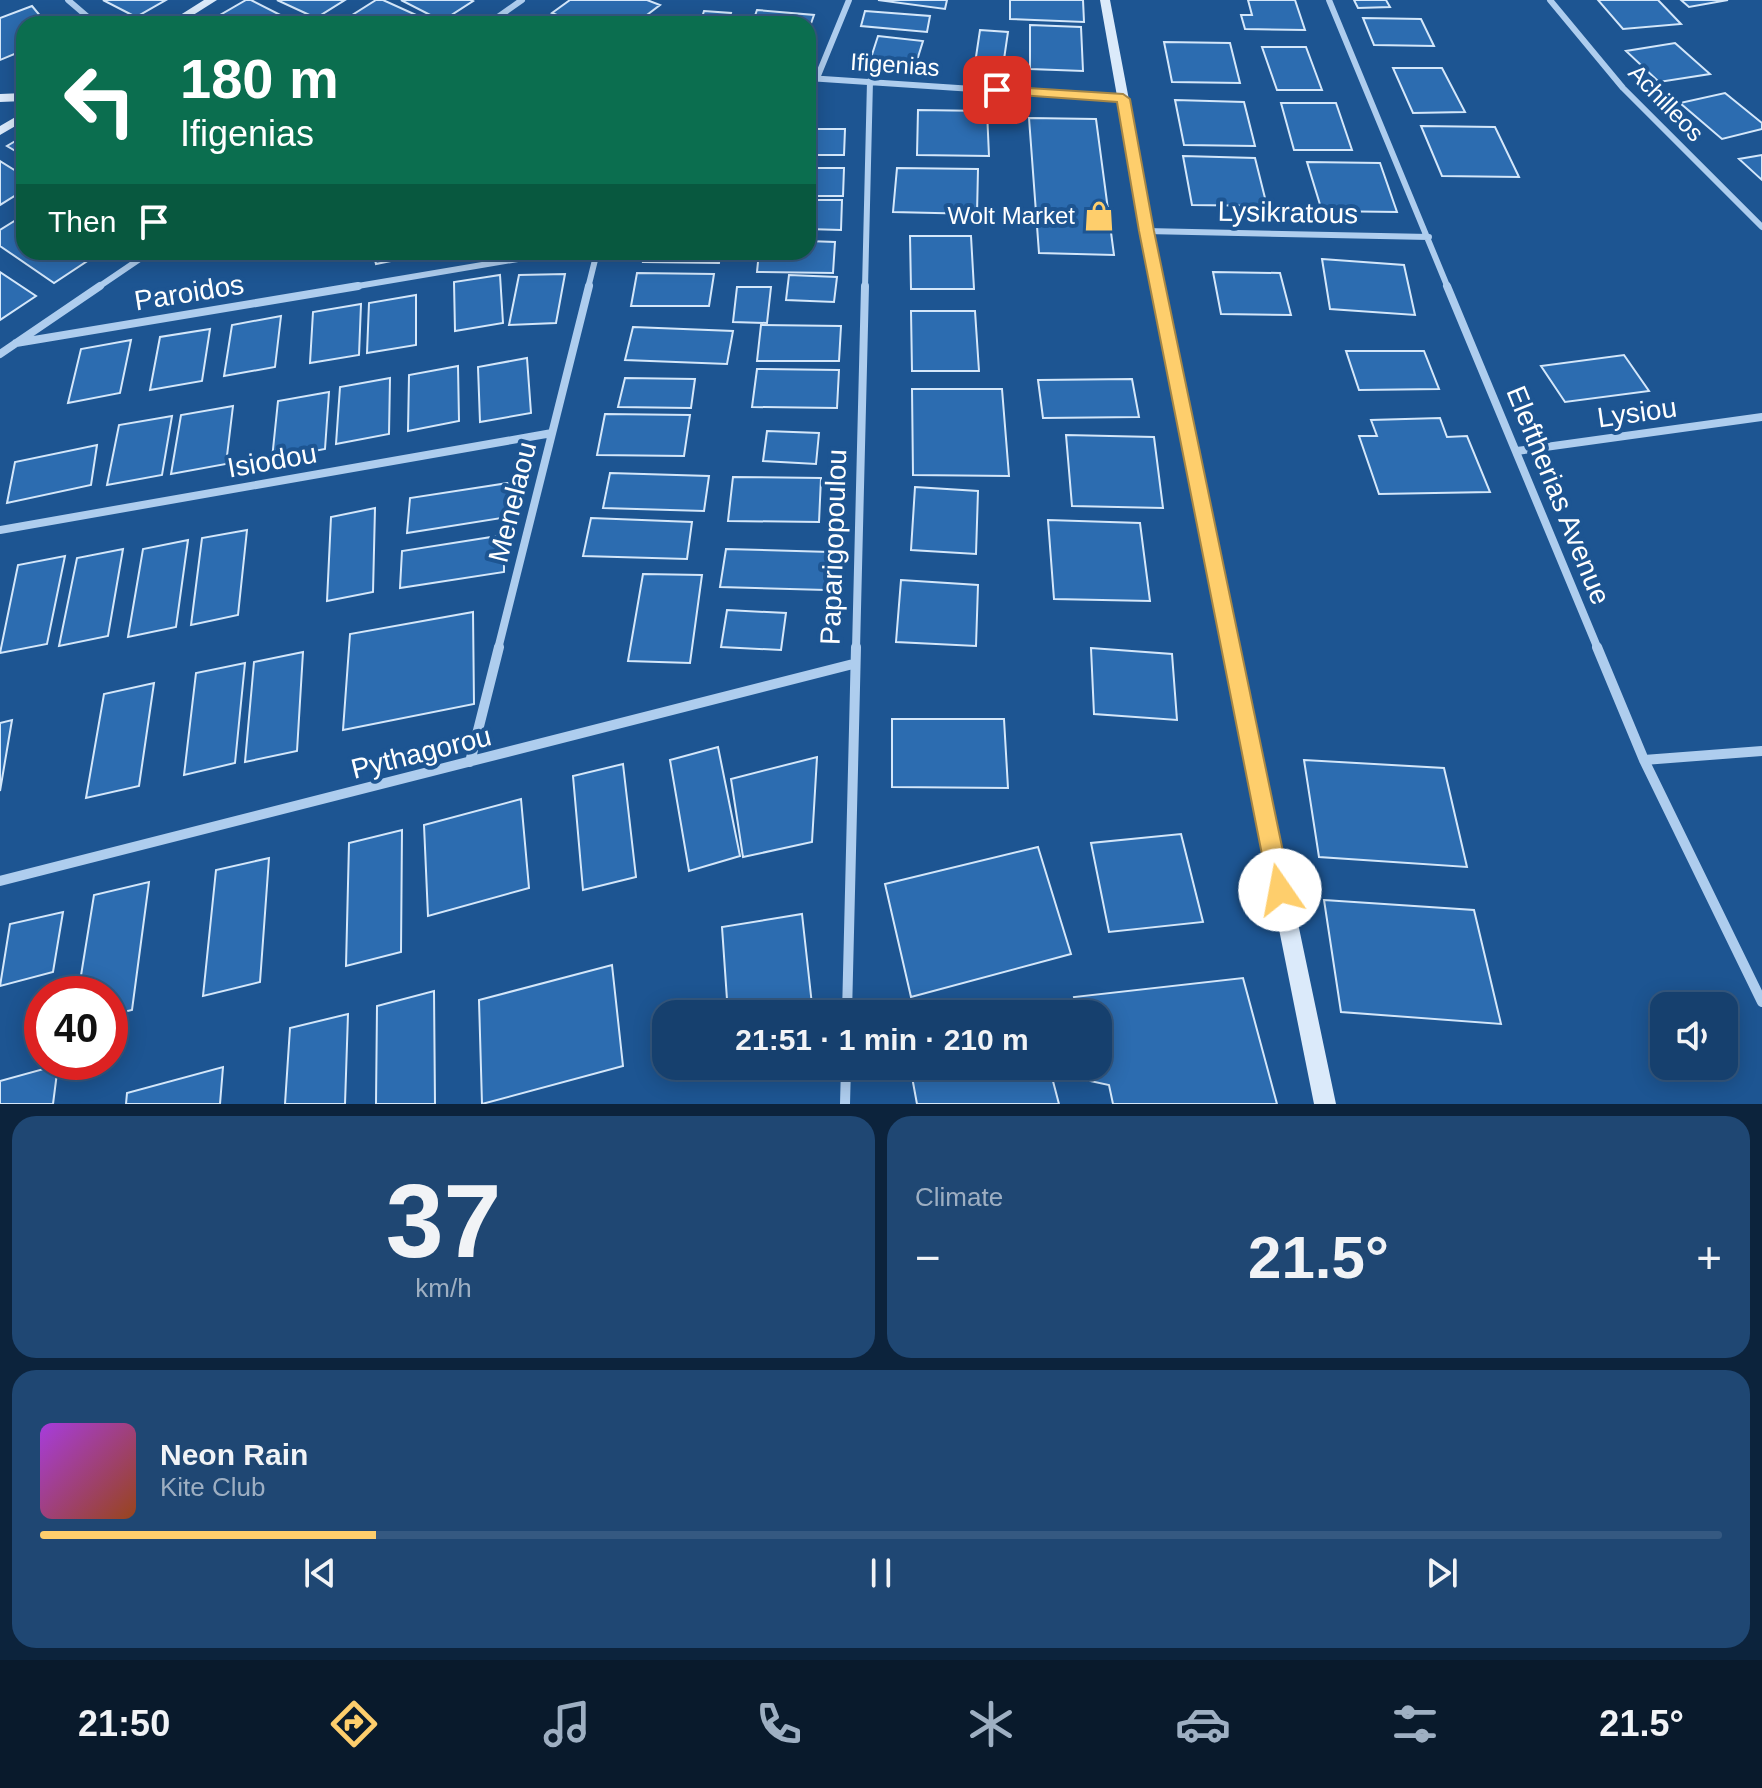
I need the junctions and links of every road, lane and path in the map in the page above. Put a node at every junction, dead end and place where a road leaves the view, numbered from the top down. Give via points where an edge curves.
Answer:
1 (68, 0) edge
2 (212, 0) edge
3 (522, 0) edge
4 (849, 0) edge
5 (1105, 0) edge
6 (1329, 0) edge
7 (1550, 0) edge
8 (87, 16) edge
9 (185, 16) edge
10 (499, 16) edge
11 (817, 78) joint
12 (870, 81) junction
13 (1123, 99) junction
14 (1762, 227) edge
15 (1146, 231) junction
16 (1429, 237) junction
17 (138, 260) edge
18 (511, 260) edge
19 (595, 260) edge
20 (16, 343) junction
21 (0, 354) edge
22 (1762, 417) edge
23 (552, 433) junction
24 (1517, 451) junction
25 (0, 530) edge
26 (853, 664) junction
27 (1762, 751) edge
28 (1644, 760) junction
29 (470, 762) junction
30 (0, 881) edge
31 (847, 1000) edge
32 (1762, 1002) edge
33 (846, 1080) edge
34 (845, 1104) edge
35 (1325, 1104) edge

1 - 8 street
2 - 9 street
3 - 10 street
4 - 11 street
5 - 13 street
6 - 16 street, Eleftherias Avenue
7 - 14 street, Achilleos via 1652,116
11 - 12 street, Ifigenias
12 - 13 street, Ifigenias
12 - 26 street, Paparigopoulou
13 - 15 street
15 - 16 street, Lysikratous
15 - 35 street
16 - 24 street, Eleftherias Avenue
17 - 20 street
18 - 20 street, Paroidos
19 - 23 street, Menelaou
20 - 21 street
22 - 24 street, Lysiou
23 - 25 street, Isiodou
23 - 29 street, Menelaou
24 - 28 street, Eleftherias Avenue
26 - 29 street, Pythagorou
26 - 31 street, Paparigopoulou
27 - 28 street
28 - 32 street, Eleftherias Avenue
29 - 30 street, Pythagorou
33 - 34 street

